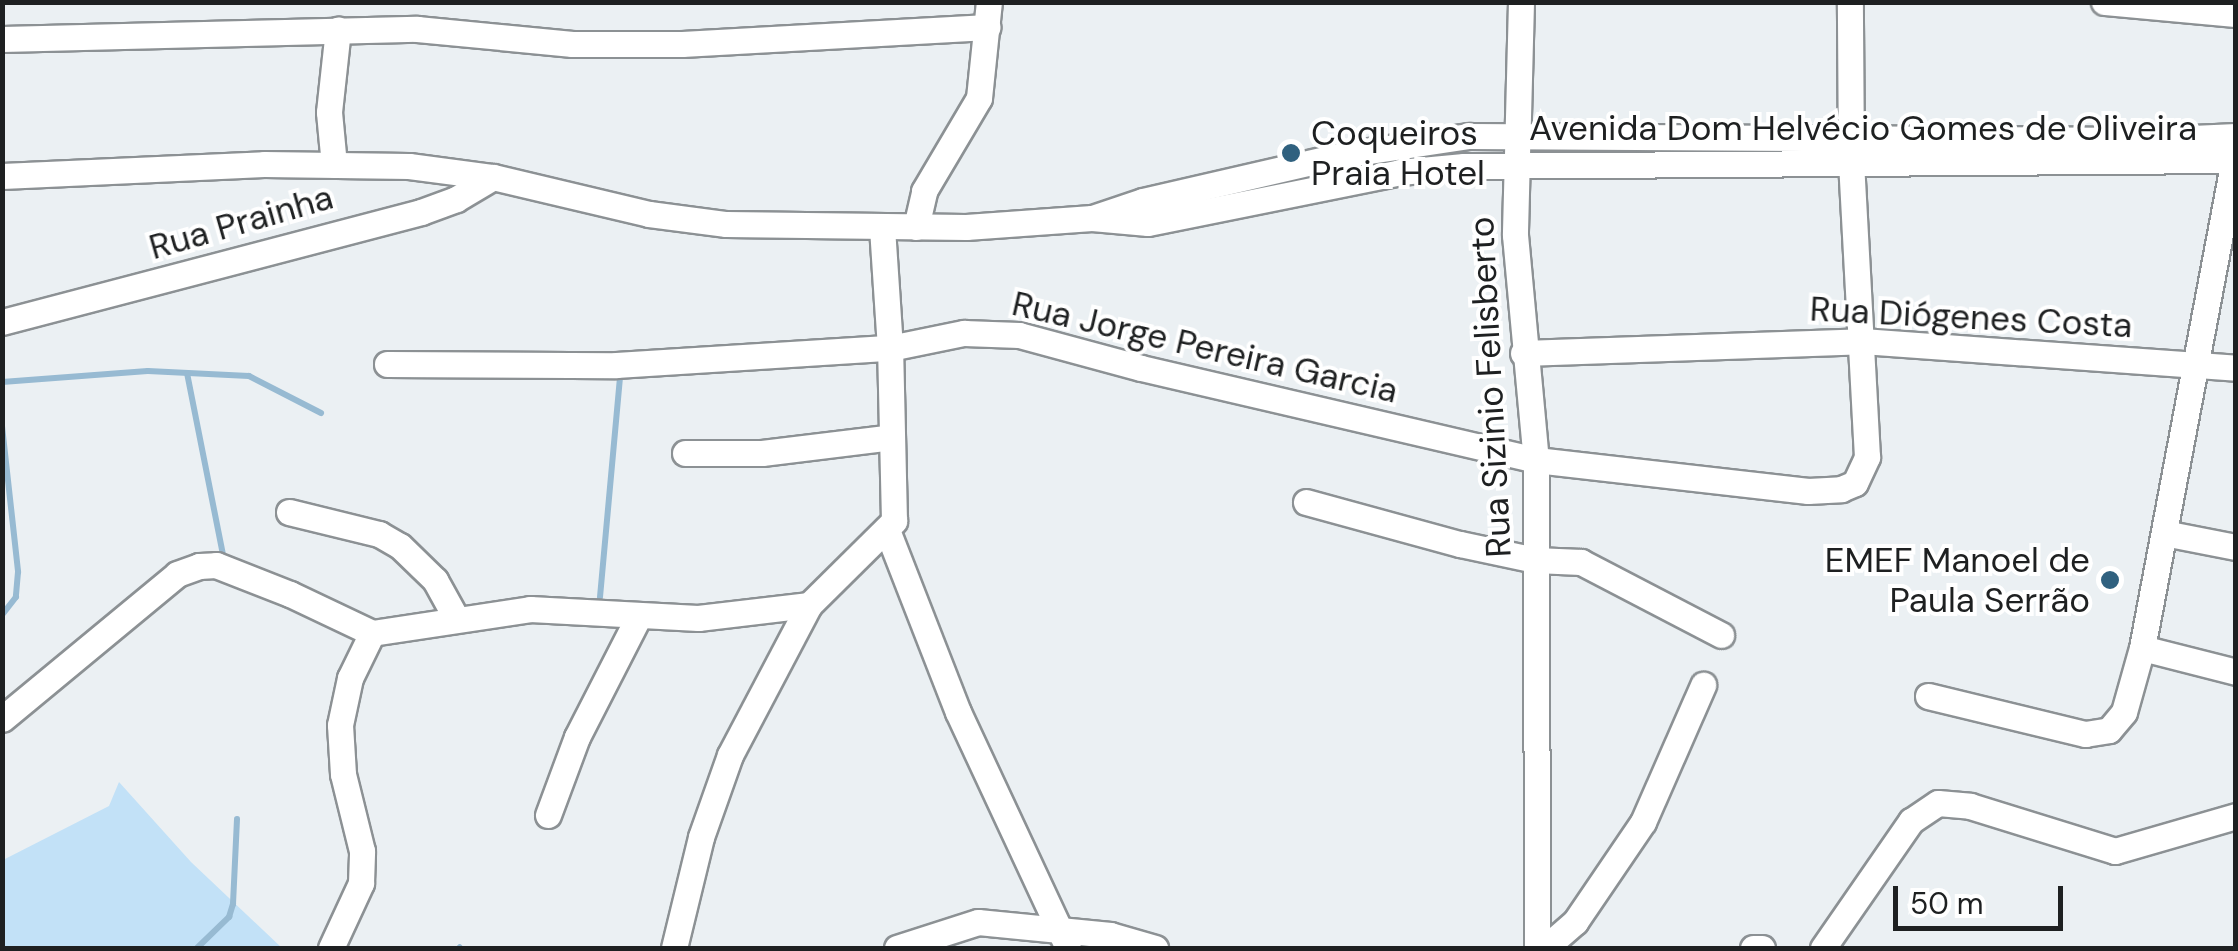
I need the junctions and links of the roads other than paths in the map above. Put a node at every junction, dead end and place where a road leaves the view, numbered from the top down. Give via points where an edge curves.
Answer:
1 (1521, 2) edge
2 (1850, 2) edge
3 (2104, 2) edge
4 (2236, 14) edge
5 (989, 15) edge
6 (338, 29) junction
7 (2, 40) edge
8 (1516, 133) junction
9 (1851, 138) junction
10 (2235, 151) edge
11 (1851, 164) junction
12 (334, 165) junction
13 (1515, 166) junction
14 (2, 176) edge
15 (493, 176) junction
16 (1092, 218) junction
17 (916, 227) junction
18 (882, 228) junction
19 (2, 322) edge
20 (1862, 341) junction
21 (890, 348) junction
22 (1523, 353) junction
23 (386, 364) dead end
24 (2196, 365) junction
25 (2236, 368) edge
26 (892, 437) junction
27 (686, 453) dead end
28 (1536, 460) junction
29 (1306, 502) dead end
30 (289, 512) dead end
31 (888, 530) junction
32 (2164, 532) junction
33 (2236, 547) edge
34 (1535, 560) junction
35 (809, 605) junction
36 (639, 616) junction
37 (456, 618) junction
38 (372, 633) junction
39 (1721, 635) dead end
40 (2142, 648) junction
41 (2236, 672) edge
42 (1703, 686) dead end
43 (1928, 696) dead end
44 (2, 719) edge
45 (548, 815) dead end
46 (2236, 816) edge
47 (1064, 940) edge
48 (331, 948) edge
49 (674, 948) edge
50 (897, 948) edge
51 (1154, 948) edge
52 (1537, 948) edge
53 (1545, 948) edge
54 (1752, 948) edge
55 (1762, 948) edge
56 (1823, 948) edge

1 - 8 street, Rua Sizinio Felisberto
2 - 9 street
3 - 4 street
5 - 6 street via 682,44
5 - 17 street via 978,98 924,191
6 - 7 street
6 - 12 street via 330,112
8 - 9 street, Avenida Dom Helvécio Gomes de Oliveira
8 - 13 street, Rua Sizinio Felisberto
8 - 16 street, Avenida Dom Helvécio Gomes de Oliveira via 1342,155
9 - 10 street, Avenida Dom Helvécio Gomes de Oliveira via 2148,140
9 - 11 street
10 - 11 street, Avenida Dom Helvécio Gomes de Oliveira
10 - 24 street
11 - 13 street, Avenida Dom Helvécio Gomes de Oliveira
11 - 20 street
12 - 14 street
12 - 15 street
13 - 16 street, Avenida Dom Helvécio Gomes de Oliveira via 1400,172 1148,223
13 - 22 street, Rua Sizinio Felisberto
15 - 18 street via 650,214 726,224
15 - 19 street, Rua Prainha via 421,212
16 - 17 street
17 - 18 street
18 - 21 street
20 - 22 street, Rua Diógenes Costa
20 - 24 street, Rua Diógenes Costa
20 - 28 street, Rua Jorge Pereira Garcia via 1867,457 1855,483 1808,491
21 - 23 street, Rua Jorge Pereira Garcia via 616,365
21 - 26 street
21 - 28 street, Rua Jorge Pereira Garcia via 964,333 1019,336
22 - 28 street, Rua Sizinio Felisberto
24 - 25 street, Rua Diógenes Costa
24 - 32 street
26 - 27 street
26 - 31 street via 896,509
28 - 34 street, Rua Sizinio Felisberto
29 - 34 street
30 - 37 street via 379,534 400,546 436,580
31 - 35 street
31 - 47 street via 958,712
32 - 33 street
32 - 40 street
34 - 39 street via 1581,562
34 - 52 street, Rua Sizinio Felisberto
35 - 36 street via 698,618
35 - 49 street via 714,792
36 - 37 street via 530,608
36 - 45 street via 577,737
37 - 38 street
38 - 44 street via 216,565 199,566 177,574
38 - 48 street via 350,678 340,724 343,774 362,851 361,883
40 - 41 street
40 - 43 street via 2124,712 2108,730 2085,734
42 - 53 street via 1643,822 1575,922
46 - 56 street via 2115,851 1970,806 1938,803 1912,821
47 - 50 street via 978,922
47 - 51 street via 1110,935
54 - 55 street

